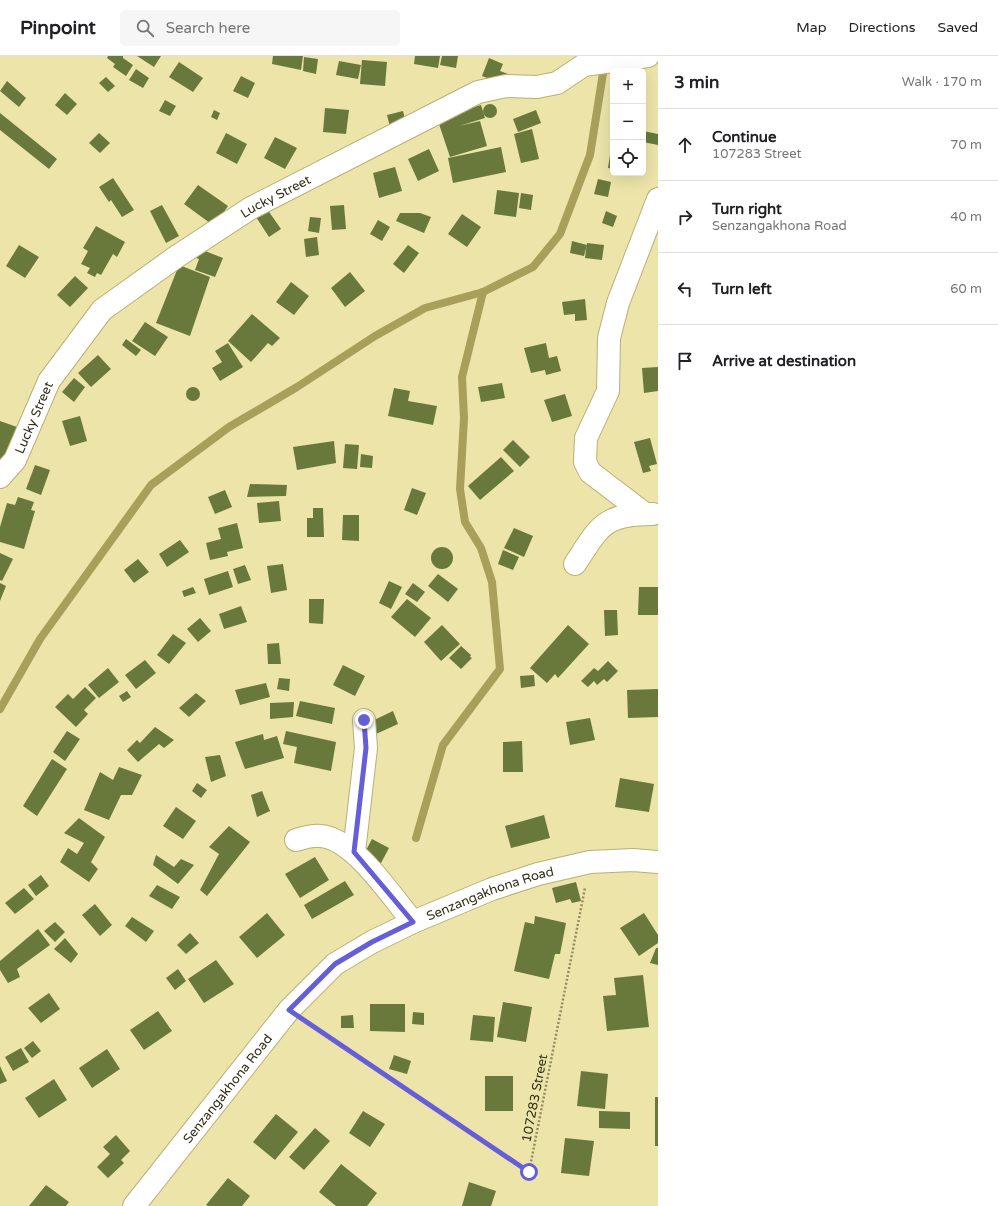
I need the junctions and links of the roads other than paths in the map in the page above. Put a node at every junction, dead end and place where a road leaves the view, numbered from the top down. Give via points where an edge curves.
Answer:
1 (648, 56) edge
2 (658, 199) edge
3 (0, 477) edge
4 (651, 514) edge
5 (575, 564) dead end
6 (364, 720) dead end
7 (296, 840) dead end
8 (354, 852) junction
9 (658, 862) edge
10 (413, 922) junction
11 (134, 1206) edge

1 - 3 street, Lucky Street via 584,65 557,83 537,87 506,86 478,92 250,208 102,310 49,381 15,460
2 - 4 street via 618,303 610,338 608,391 586,438 585,462 590,472
4 - 5 street via 612,519 598,528
6 - 8 street via 366,748
7 - 8 street via 320,836 337,840
8 - 10 street
9 - 10 street, Senzangakhona Road via 590,862 538,874 492,889
10 - 11 street, Senzangakhona Road via 335,964 289,1010

